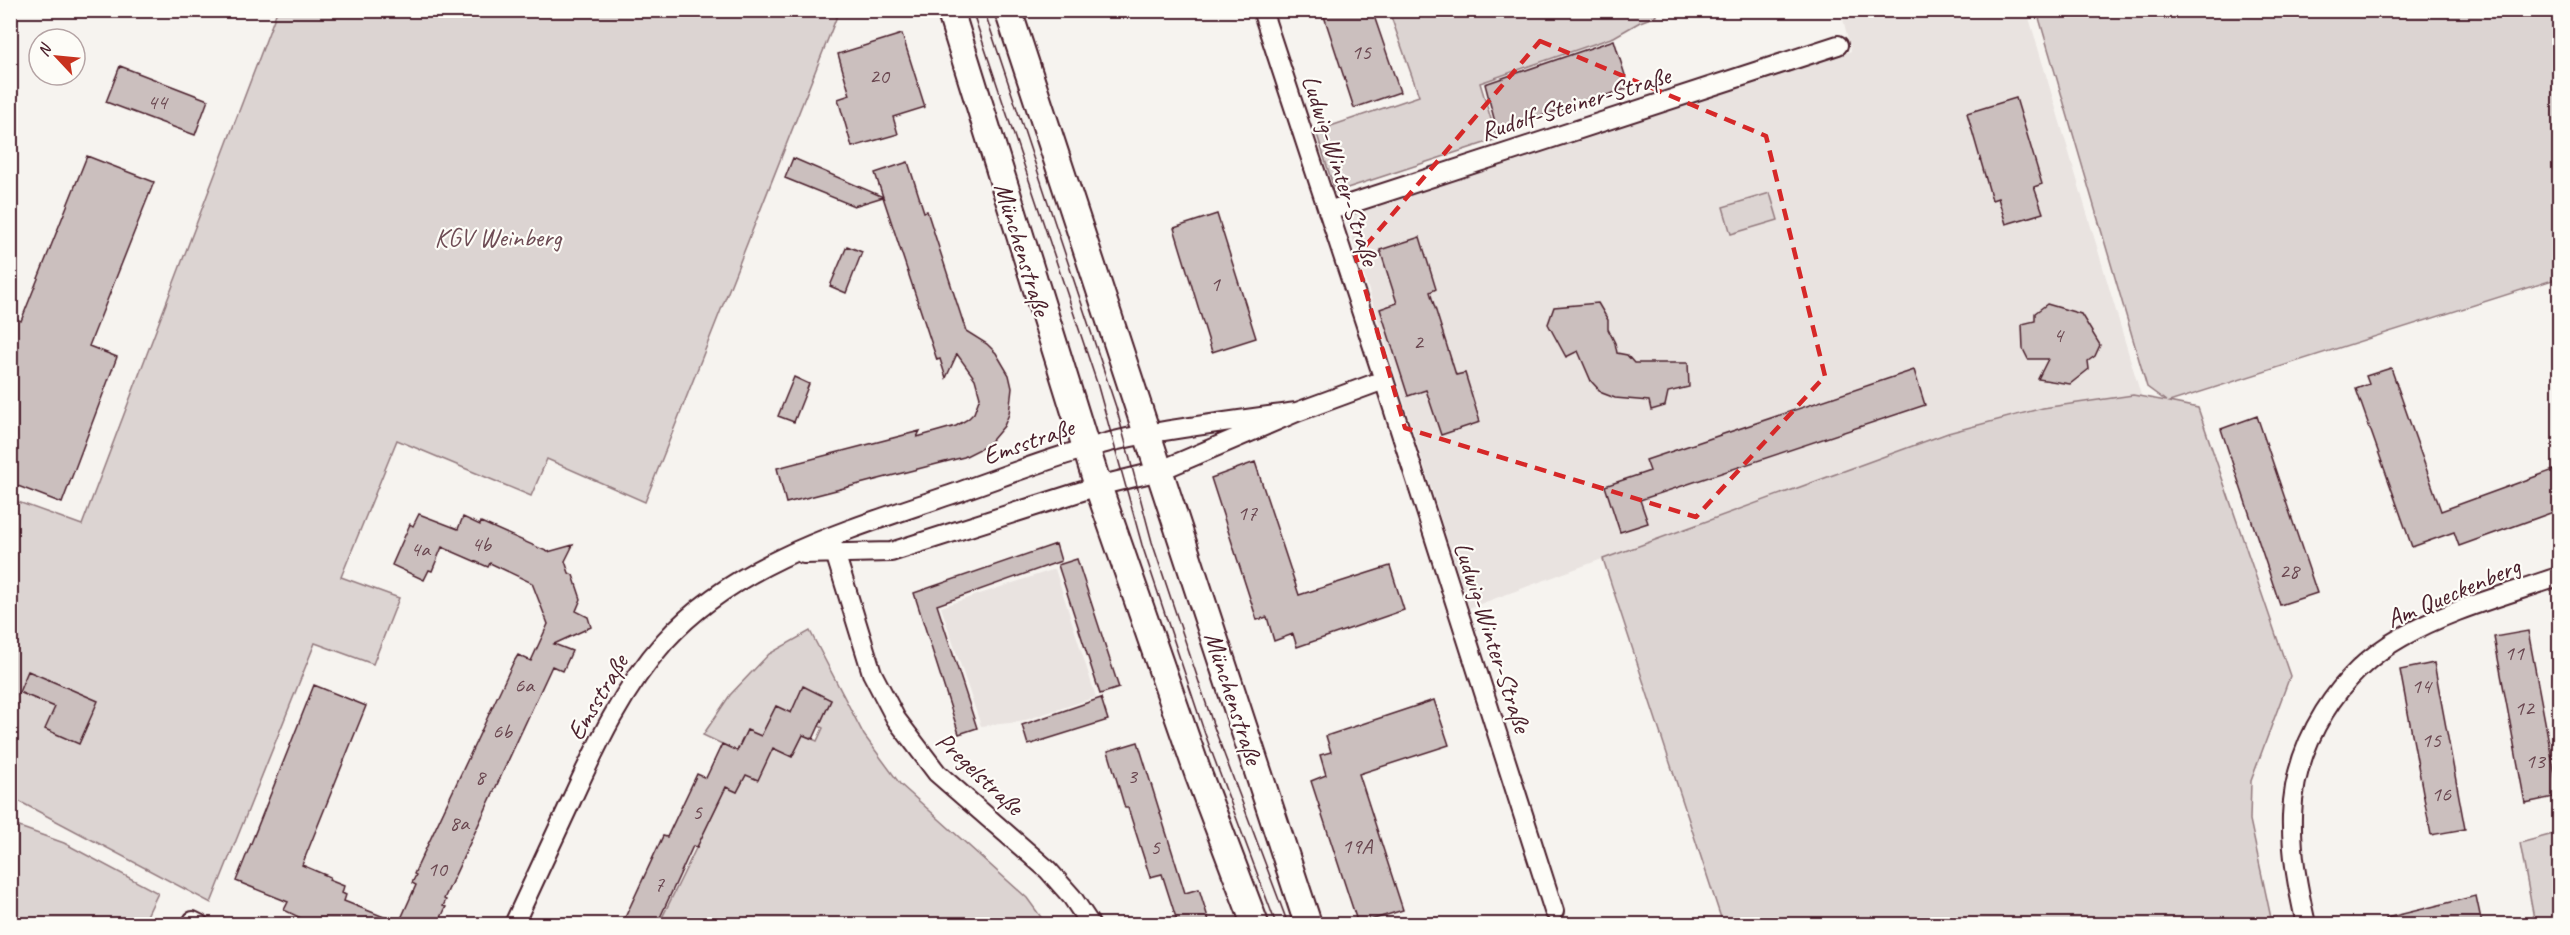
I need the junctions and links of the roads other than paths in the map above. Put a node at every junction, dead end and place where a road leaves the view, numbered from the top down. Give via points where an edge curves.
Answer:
1 (950, 10) edge
2 (1008, 10) edge
3 (1262, 10) edge
4 (1838, 45) dead end
5 (1328, 210) junction
6 (1384, 380) junction
7 (1297, 412) junction
8 (1147, 434) junction
9 (1086, 448) junction
10 (1159, 471) junction
11 (1098, 486) junction
12 (832, 546) junction
13 (2559, 576) edge
14 (1554, 911) dead end
15 (514, 924) edge
16 (1090, 924) edge
17 (1255, 924) edge
18 (1308, 924) edge
19 (2306, 924) edge

1 - 9 main road, Münchenstraße
2 - 8 main road, Münchenstraße
3 - 5 street, Ludwig-Winter-Straße
4 - 5 street, Rudolf-Steiner-Straße
5 - 6 street, Ludwig-Winter-Straße
6 - 7 street
6 - 14 street, Ludwig-Winter-Straße
7 - 8 street
7 - 10 street
8 - 9 street, Emsstraße
8 - 10 main road, Münchenstraße
9 - 11 main road, Münchenstraße
9 - 12 street, Emsstraße
10 - 11 street
10 - 18 main road, Münchenstraße
11 - 12 street, Emsstraße via 891,552
11 - 17 main road, Münchenstraße
12 - 15 street, Emsstraße via 792,554 733,584 699,608 665,641 630,684 595,747
12 - 16 street, Pregelstraße via 872,673 908,737 937,773 1048,870
13 - 19 street, Am Queckenberg via 2401,637 2356,671 2341,689 2312,735 2296,787 2292,842

